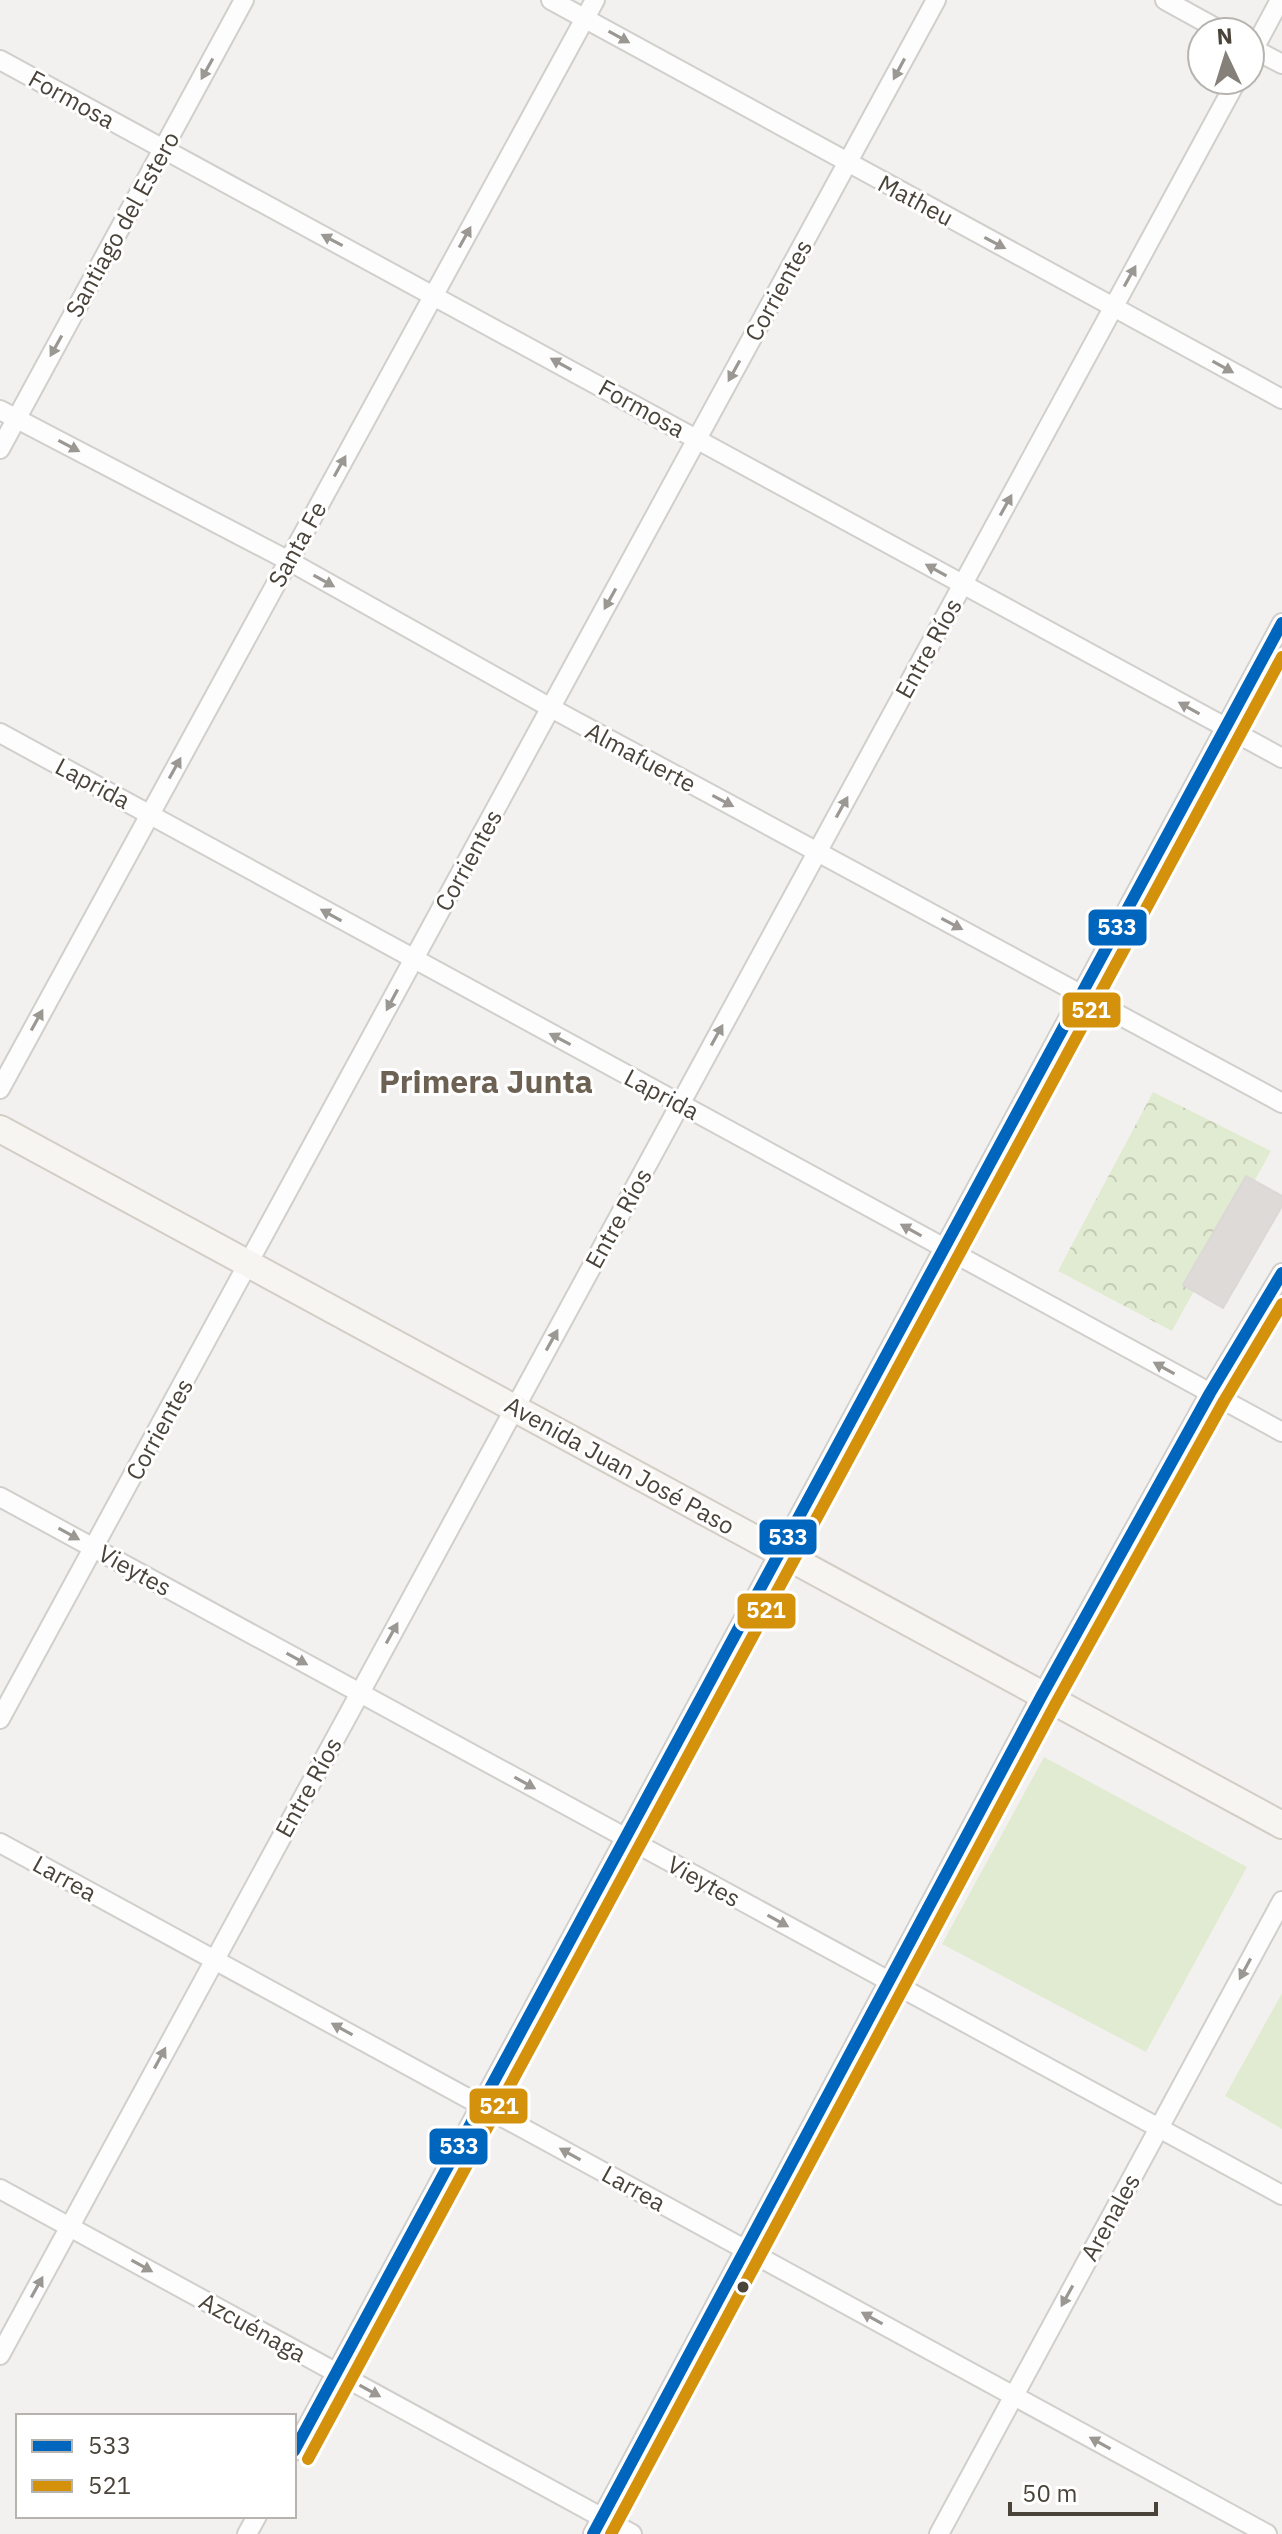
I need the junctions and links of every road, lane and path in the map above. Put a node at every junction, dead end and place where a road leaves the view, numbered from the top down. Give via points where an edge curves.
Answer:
1 (244, 0) edge
2 (551, 0) edge
3 (595, 0) edge
4 (936, 0) edge
5 (1165, 0) edge
6 (1280, 0) edge
7 (1194, 16) edge
8 (585, 18) junction
9 (1266, 24) edge
10 (0, 60) edge
11 (1228, 96) edge
12 (163, 149) junction
13 (847, 163) junction
14 (434, 295) junction
15 (1113, 307) junction
16 (1282, 399) edge
17 (8, 414) edge
18 (697, 438) junction
19 (0, 449) edge
20 (289, 561) junction
21 (963, 585) junction
22 (1282, 623) edge
23 (551, 708) junction
24 (1225, 728) junction
25 (0, 733) edge
26 (1282, 758) edge
27 (150, 814) junction
28 (817, 852) junction
29 (413, 960) junction
30 (1082, 994) junction
31 (0, 1089) edge
32 (1282, 1103) edge
33 (680, 1104) junction
34 (0, 1129) edge
35 (944, 1248) junction
36 (249, 1264) junction
37 (1282, 1273) edge
38 (1210, 1393) junction
39 (515, 1408) junction
40 (1282, 1432) edge
41 (0, 1497) edge
42 (94, 1548) junction
43 (780, 1553) junction
44 (360, 1693) junction
45 (1042, 1695) junction
46 (0, 1719) edge
47 (1282, 1825) edge
48 (626, 1838) junction
49 (0, 1843) edge
50 (1282, 1901) edge
51 (213, 1959) junction
52 (889, 1981) junction
53 (480, 2105) junction
54 (1159, 2128) junction
55 (0, 2189) edge
56 (1282, 2195) edge
57 (70, 2227) junction
58 (744, 2248) junction
59 (0, 2355) edge
60 (337, 2373) junction
61 (1013, 2395) junction
62 (296, 2447) edge
63 (597, 2526) edge
64 (632, 2534) edge
65 (939, 2534) edge
66 (1267, 2534) edge

1 -> 12 street, Santiago del Estero
2 - 8 street, Matheu
3 - 8 street, Santa Fe
4 -> 13 street, Corrientes
5 - 7 street
6 - 9 street
8 -> 13 street, Matheu
14 -> 8 street, Santa Fe
10 - 12 street, Formosa
15 -> 11 street, Entre Ríos
14 -> 12 street, Formosa
12 -> 17 street, Santiago del Estero
13 -> 15 street, Matheu
13 -> 18 street, Corrientes
18 -> 14 street, Formosa
20 -> 14 street, Santa Fe
15 -> 16 street, Matheu
21 -> 15 street, Entre Ríos
17 - 19 street, Santiago del Estero
17 -> 20 street, Almafuerte
21 -> 18 street, Formosa
18 -> 23 street, Corrientes
20 -> 23 street, Almafuerte
27 -> 20 street, Santa Fe
24 -> 21 street, Formosa
28 -> 21 street, Entre Ríos
22 - 24 street
23 -> 28 street, Almafuerte
23 - 29 street, Corrientes
24 - 26 street, Formosa
24 - 30 street
25 - 27 street, Laprida
29 -> 27 street, Laprida
31 -> 27 street, Santa Fe
28 -> 30 street, Almafuerte
33 -> 28 street, Entre Ríos
33 -> 29 street, Laprida
29 -> 36 street, Corrientes
30 - 32 street, Almafuerte
30 - 35 street
35 -> 33 street, Laprida
39 -> 33 street, Entre Ríos
34 - 36 main road, Avenida Juan José Paso
38 -> 35 street, Laprida
35 - 43 street
36 - 39 main road, Avenida Juan José Paso
36 - 42 street, Corrientes
37 - 38 street
38 - 40 street, Laprida
38 - 45 street
39 - 43 main road, Avenida Juan José Paso
44 -> 39 street, Entre Ríos
41 -> 42 street, Vieytes
42 -> 44 street, Vieytes
42 - 46 street, Corrientes
43 - 45 main road, Avenida Juan José Paso
43 - 48 street
44 -> 48 street, Vieytes
44 - 51 street, Entre Ríos
45 - 47 main road, Avenida Juan José Paso
45 - 52 street
48 -> 52 street, Vieytes
48 - 53 street
49 - 51 street, Larrea
50 -> 54 street, Arenales
53 -> 51 street, Larrea
57 -> 51 street, Entre Ríos
52 - 54 street, Vieytes
52 - 58 street
58 -> 53 street, Larrea
53 - 60 street
54 - 56 street, Vieytes
54 -> 61 street, Arenales
55 - 57 street, Azcuénaga
59 -> 57 street, Entre Ríos
57 -> 60 street, Azcuénaga
61 -> 58 street, Larrea
58 - 63 street
60 - 62 street
60 -> 63 street, Azcuénaga
61 - 65 street, Arenales
66 -> 61 street, Larrea
63 - 64 street, Azcuénaga

